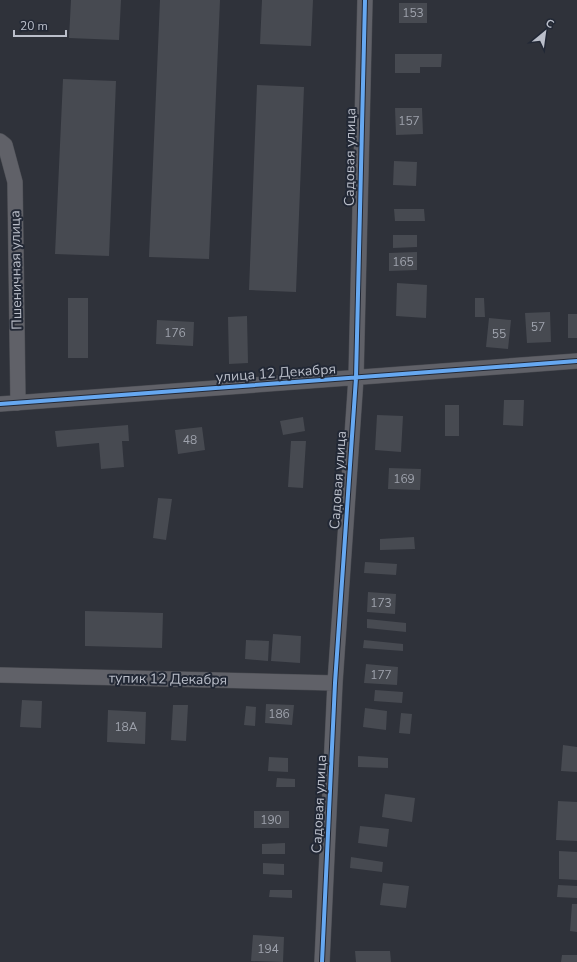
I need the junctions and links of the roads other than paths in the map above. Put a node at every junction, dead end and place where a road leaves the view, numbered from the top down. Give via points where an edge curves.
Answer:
1 (365, 0) edge
2 (0, 141) edge
3 (577, 361) edge
4 (356, 378) junction
5 (18, 403) junction
6 (0, 404) edge
7 (0, 675) edge
8 (335, 683) junction
9 (322, 962) edge

1 - 4 street, Садовая улица
2 - 5 street, Пшеничная улица via 5,145 15,182
3 - 4 street, улица 12 Декабря
4 - 5 street, улица 12 Декабря
4 - 8 street, Садовая улица
5 - 6 street, улица 12 Декабря
7 - 8 street, тупик 12 Декабря
8 - 9 street, Садовая улица

